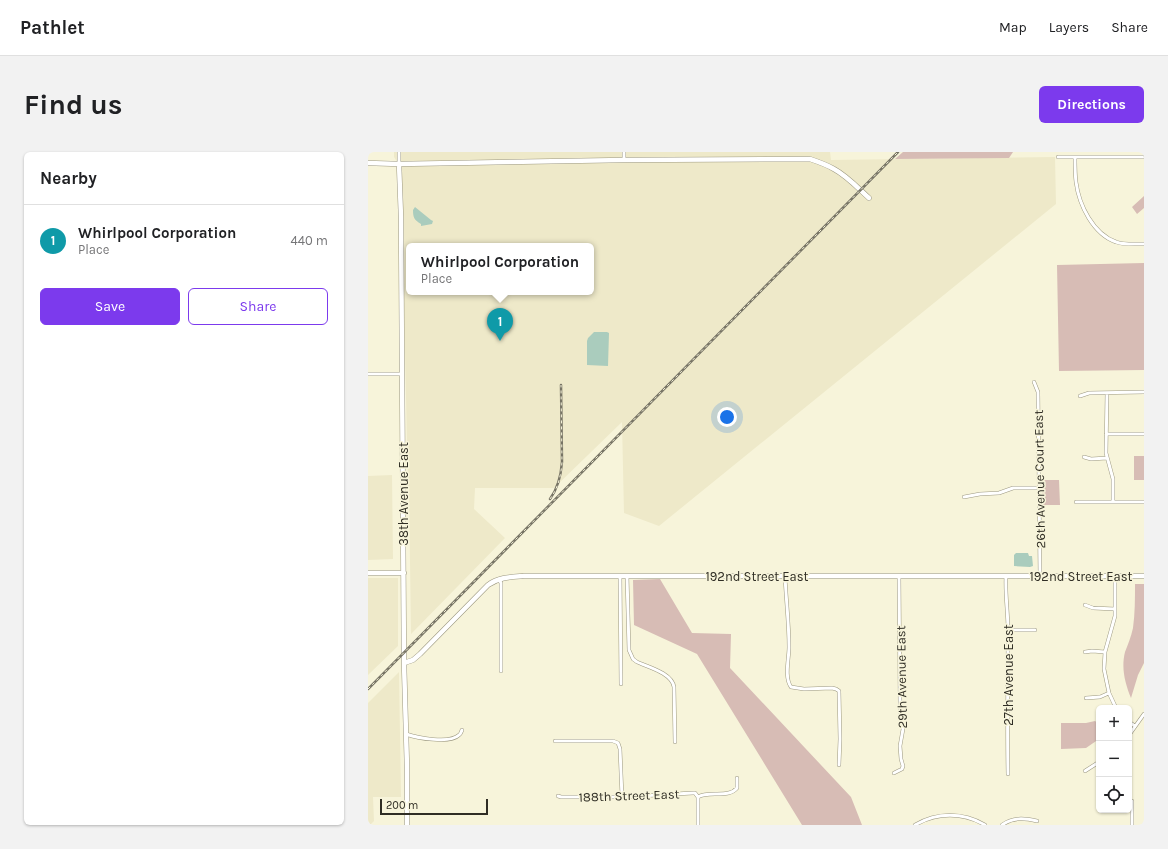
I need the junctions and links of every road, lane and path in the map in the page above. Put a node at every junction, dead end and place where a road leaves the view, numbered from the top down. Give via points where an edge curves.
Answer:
1 (399, 152) edge
2 (624, 152) edge
3 (1100, 152) edge
4 (1058, 157) dead end
5 (1075, 157) junction
6 (1100, 157) junction
7 (1144, 157) edge
8 (624, 160) junction
9 (368, 163) edge
10 (399, 164) junction
11 (869, 198) dead end
12 (1144, 244) edge
13 (368, 374) edge
14 (402, 374) junction
15 (1034, 382) dead end
16 (1144, 392) edge
17 (1106, 393) junction
18 (1080, 396) dead end
19 (1106, 434) junction
20 (1144, 434) edge
21 (1084, 457) dead end
22 (1107, 458) junction
23 (1039, 488) junction
24 (964, 497) dead end
25 (1076, 502) dead end
26 (1113, 502) junction
27 (1144, 502) edge
28 (368, 573) edge
29 (404, 573) junction
30 (620, 576) junction
31 (627, 576) junction
32 (785, 576) junction
33 (898, 576) junction
34 (1006, 576) junction
35 (1040, 576) junction
36 (1115, 576) junction
37 (1144, 576) edge
38 (499, 579) junction
39 (1085, 605) dead end
40 (1116, 609) junction
41 (1008, 630) junction
42 (1035, 630) dead end
43 (1085, 652) dead end
44 (1105, 652) junction
45 (404, 663) junction
46 (501, 671) dead end
47 (621, 684) dead end
48 (1109, 693) junction
49 (1086, 698) dead end
50 (1115, 705) edge
51 (1144, 714) edge
52 (1132, 724) edge
53 (1136, 726) junction
54 (462, 730) dead end
55 (1132, 731) edge
56 (406, 734) junction
57 (555, 741) dead end
58 (675, 742) dead end
59 (1096, 764) edge
60 (839, 765) dead end
61 (1085, 771) dead end
62 (894, 773) dead end
63 (1008, 774) dead end
64 (737, 778) dead end
65 (558, 796) dead end
66 (622, 796) junction
67 (698, 797) junction
68 (1132, 813) edge
69 (1037, 821) dead end
70 (407, 825) edge
71 (698, 825) edge
72 (915, 825) edge
73 (985, 825) edge
74 (1002, 825) edge
75 (1132, 825) edge

1 - 10 street
2 - 8 street
3 - 6 street
4 - 5 street
5 - 6 street
5 - 12 street via 1076,182 1082,204 1092,222 1102,234 1117,243
6 - 7 street
8 - 10 street
8 - 11 street via 810,159 836,169
9 - 10 street
10 - 14 street, 38th Avenue East
13 - 14 street
14 - 29 street, 38th Avenue East
15 - 23 street, 26th Avenue Court East via 1038,392
16 - 17 street
17 - 18 street via 1089,392
17 - 19 street
19 - 20 street
19 - 22 street
21 - 22 street
22 - 26 street via 1113,479
23 - 24 street via 1013,488 999,493
23 - 35 street, 26th Avenue Court East
25 - 26 street
26 - 27 street
28 - 29 street
29 - 45 street, 38th Avenue East
30 - 31 street, 192nd Street East
30 - 38 street, 192nd Street East via 524,576
30 - 47 street
31 - 32 street, 192nd Street East
31 - 58 street via 629,650 637,662 672,681
32 - 33 street, 192nd Street East
32 - 60 street via 789,647 787,673 790,686 804,689 832,688 839,691
33 - 34 street, 192nd Street East
33 - 62 street, 29th Avenue East via 900,717 904,729 900,746 903,766
34 - 35 street, 192nd Street East
34 - 41 street, 27th Avenue East
35 - 36 street, 192nd Street East
36 - 37 street, 192nd Street East
36 - 40 street
38 - 45 street, 192nd Street East via 488,585 420,654
38 - 46 street
39 - 40 street
40 - 44 street
41 - 42 street
41 - 63 street, 27th Avenue East
43 - 44 street
44 - 48 street via 1104,669
45 - 56 street, 38th Avenue East
48 - 49 street
48 - 50 street
51 - 53 street
52 - 53 street
53 - 55 street
54 - 56 street via 452,739 424,739
56 - 70 street, 38th Avenue East
57 - 66 street via 617,742 620,749
59 - 61 street
64 - 67 street via 737,788 734,792
65 - 66 street, 188th Street East
66 - 67 street, 188th Street East via 695,793
67 - 71 street
68 - 75 street
69 - 74 street via 1018,818
72 - 73 street via 935,817 950,815 971,818

